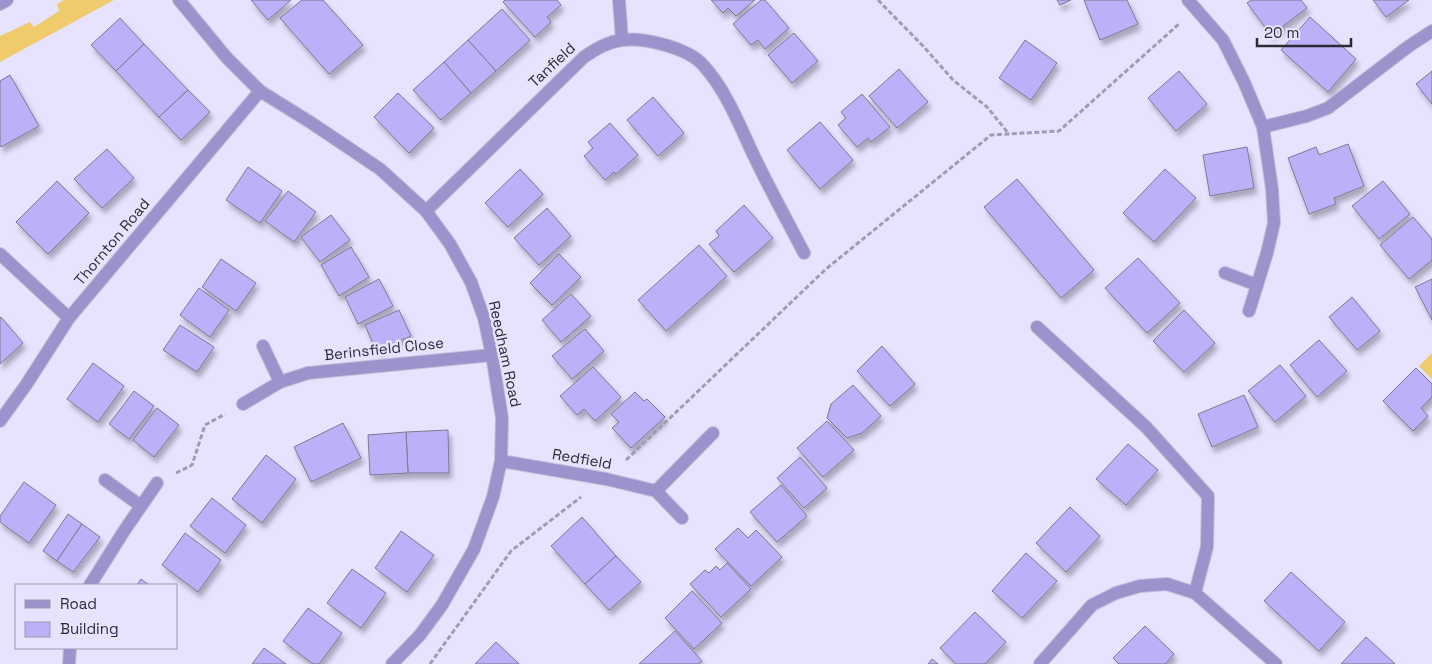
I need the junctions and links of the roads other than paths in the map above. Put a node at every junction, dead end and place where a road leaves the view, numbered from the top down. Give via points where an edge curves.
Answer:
1 (7, 0) edge
2 (179, 0) edge
3 (619, 0) edge
4 (0, 4) edge
5 (1192, 4) edge
6 (1432, 31) edge
7 (622, 40) junction
8 (260, 91) junction
9 (1263, 127) junction
10 (426, 211) junction
11 (804, 253) dead end
12 (0, 254) edge
13 (1225, 273) dead end
14 (1257, 285) junction
15 (1249, 312) dead end
16 (69, 318) junction
17 (1038, 327) dead end
18 (263, 346) dead end
19 (492, 355) junction
20 (280, 382) junction
21 (243, 404) road end
22 (0, 422) edge
23 (713, 433) dead end
24 (501, 461) junction
25 (105, 480) dead end
26 (158, 483) road end
27 (656, 492) junction
28 (141, 506) junction
29 (682, 518) dead end
30 (91, 584) edge
31 (1196, 593) junction
32 (70, 649) edge
33 (69, 664) edge
34 (392, 664) edge
35 (1040, 664) edge
36 (1276, 664) edge

1 - 4 street
2 - 8 street, Reedham Road via 227,58
3 - 7 street
5 - 9 street via 1223,40
6 - 9 street via 1328,108
7 - 10 street, Tanfield via 601,46 584,57
7 - 11 street, Tanfield via 641,39 662,44 702,63 721,88
8 - 10 street, Reedham Road via 380,169
8 - 16 street, Thornton Road
9 - 14 street via 1274,223
10 - 19 street, Reedham Road via 450,244 471,282 484,318
12 - 16 street
13 - 14 street
14 - 15 street
16 - 22 street, Thornton Road
17 - 31 street via 1146,427 1208,496 1207,547
18 - 20 street
19 - 20 street, Berinsfield Close via 308,373
19 - 24 street, Reedham Road via 502,418
20 - 21 street, Berinsfield Close
23 - 27 street
24 - 27 street, Redfield via 606,479
24 - 34 street, Reedham Road via 493,498 474,549 437,612
25 - 28 street
26 - 28 street
27 - 29 street
28 - 30 street
31 - 35 street via 1167,584 1140,586 1116,593 1092,605
31 - 36 street
32 - 33 street

